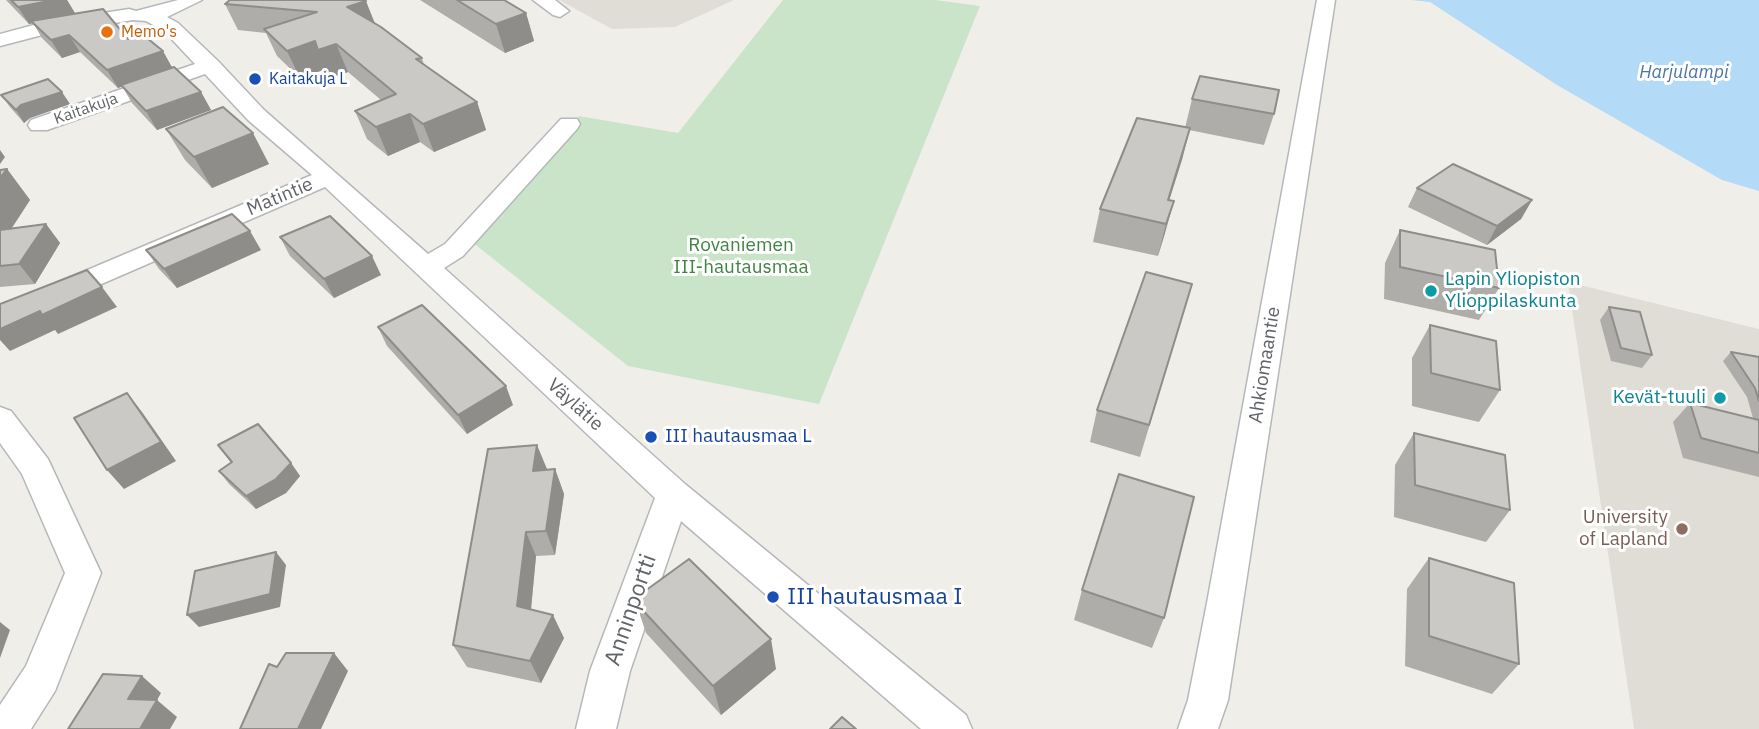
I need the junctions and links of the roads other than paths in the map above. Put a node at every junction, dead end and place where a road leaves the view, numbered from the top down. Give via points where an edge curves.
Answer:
1 (542, 0) edge
2 (1326, 0) edge
3 (187, 4) edge
4 (123, 6) edge
5 (560, 11) dead end
6 (150, 15) junction
7 (0, 40) edge
8 (211, 65) junction
9 (569, 124) dead end
10 (39, 125) dead end
11 (328, 177) junction
12 (426, 268) junction
13 (0, 318) edge
14 (0, 419) edge
15 (673, 494) junction
16 (8, 729) edge
17 (596, 729) edge
18 (952, 729) edge
19 (1198, 729) edge

1 - 5 street
2 - 19 street, Ahkiomaantie via 1226,603
3 - 6 street
3 - 8 street, Väylätie
4 - 6 street
4 - 7 street
6 - 8 street, Väylätie via 172,27
8 - 10 street, Kaitakuja
8 - 11 street, Väylätie via 256,115
9 - 12 street via 454,250
11 - 12 street, Väylätie
11 - 13 street, Matintie
12 - 15 street, Väylätie
14 - 16 street via 36,468 83,573 41,678
15 - 17 street, Anninportti via 610,671
15 - 18 street, Väylätie

